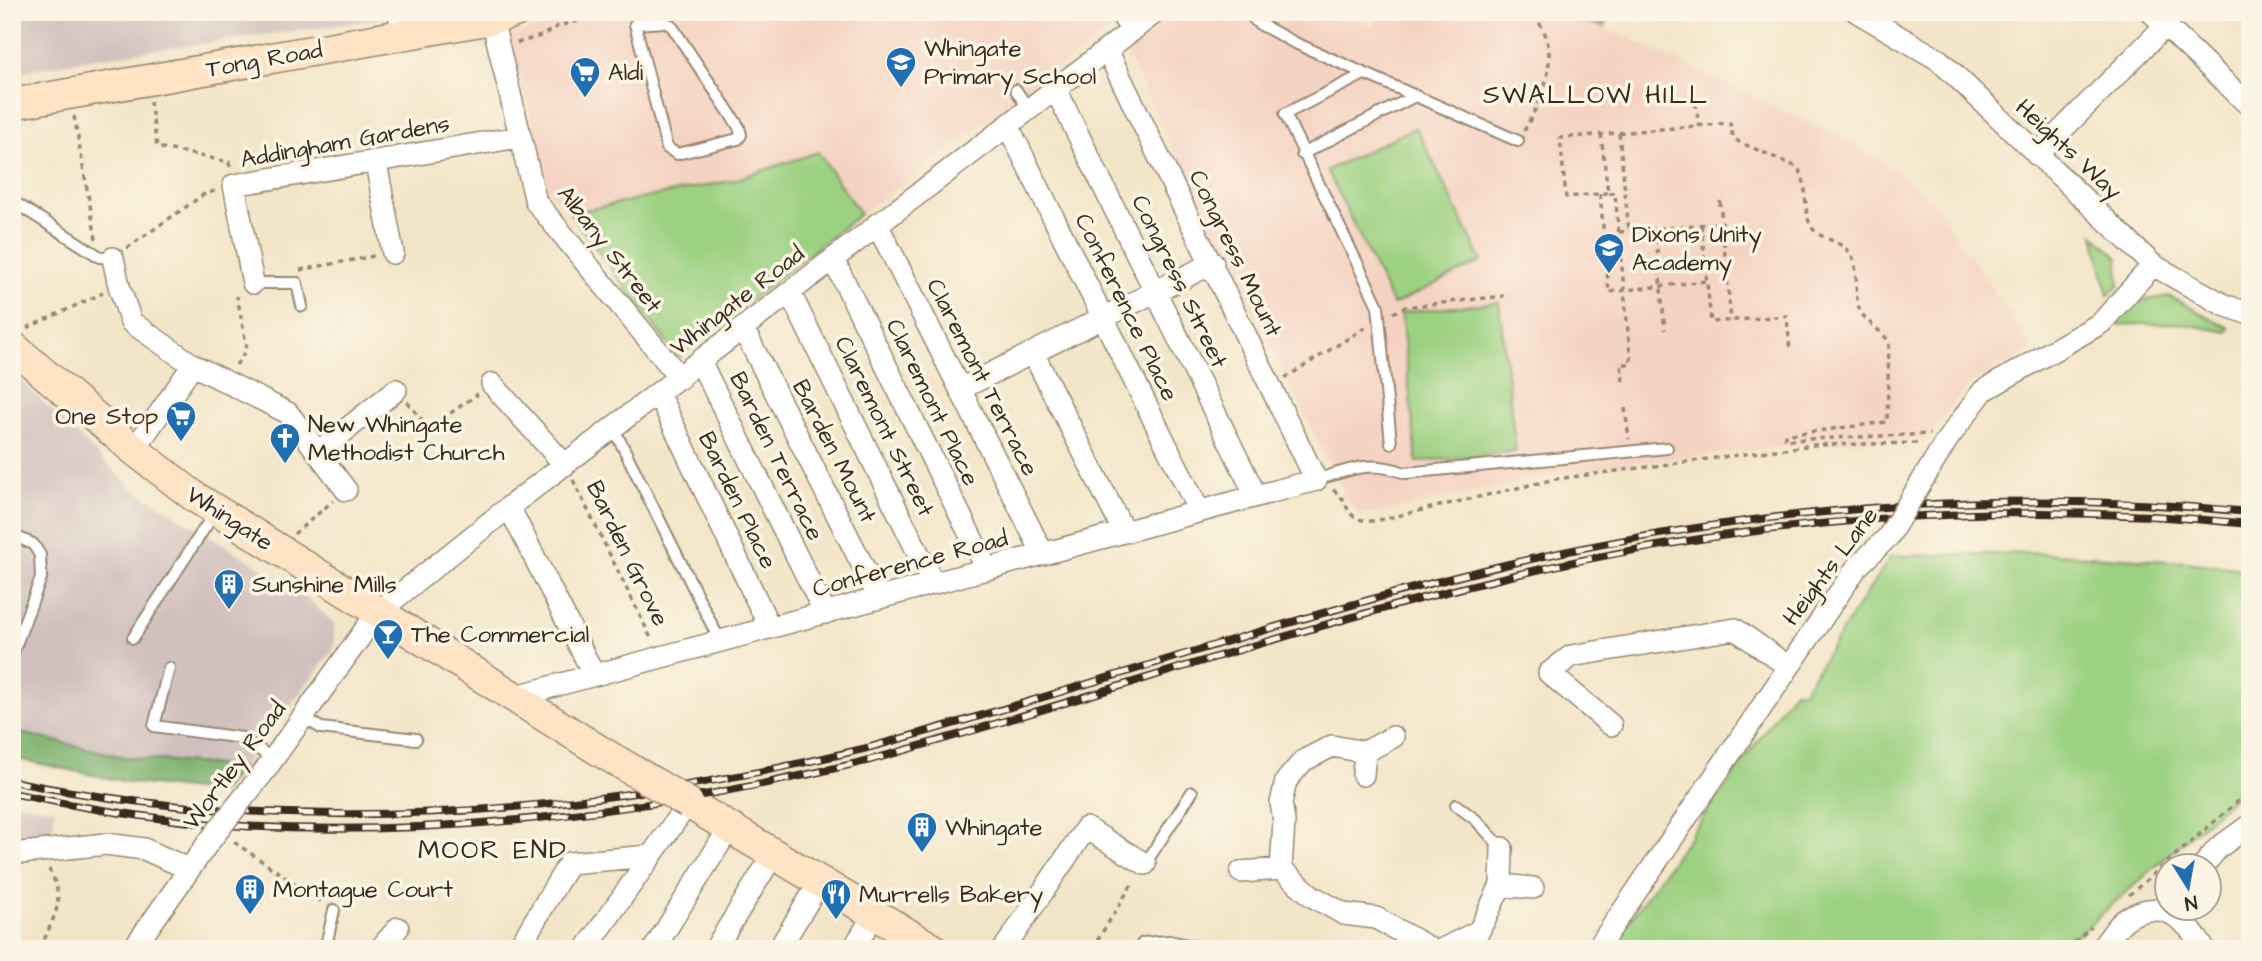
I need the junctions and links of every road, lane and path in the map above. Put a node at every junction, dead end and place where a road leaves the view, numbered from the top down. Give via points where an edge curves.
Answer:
1 (614, 12) edge
2 (1120, 12) edge
3 (1156, 12) edge
4 (1247, 12) edge
5 (1535, 12) edge
6 (1857, 12) edge
7 (633, 18) edge
8 (2158, 19) edge
9 (401, 24) edge
10 (502, 26) edge
11 (1132, 31) junction
12 (1107, 50) junction
13 (1364, 74) junction
14 (146, 80) junction
15 (1693, 83) dead end
16 (1016, 90) dead end
17 (1056, 90) junction
18 (69, 93) junction
19 (1415, 96) junction
20 (12, 104) edge
21 (2250, 106) edge
22 (1029, 110) junction
23 (1008, 125) junction
24 (1699, 126) junction
25 (1619, 133) junction
26 (1601, 134) junction
27 (519, 137) junction
28 (1518, 141) joint
29 (1302, 154) junction
30 (2036, 155) junction
31 (376, 163) junction
32 (234, 185) junction
33 (1608, 193) junction
34 (1601, 194) junction
35 (1720, 201) dead end
36 (12, 204) edge
37 (1722, 223) junction
38 (877, 224) junction
39 (1701, 225) junction
40 (1655, 229) junction
41 (1629, 231) junction
42 (1619, 232) junction
43 (393, 253) joint
44 (113, 258) junction
45 (833, 259) junction
46 (1213, 263) junction
47 (2153, 265) junction
48 (1707, 281) junction
49 (253, 283) junction
50 (297, 283) junction
51 (118, 286) junction
52 (1661, 286) junction
53 (1624, 290) junction
54 (1156, 292) junction
55 (790, 293) junction
56 (302, 306) dead end
57 (2250, 314) edge
58 (1104, 318) junction
59 (1731, 321) junction
60 (743, 328) junction
61 (1665, 330) dead end
62 (18, 337) edge
63 (1790, 352) dead end
64 (1033, 353) junction
65 (700, 361) junction
66 (193, 365) junction
67 (680, 378) junction
68 (1623, 381) dead end
69 (226, 382) junction
70 (492, 384) joint
71 (960, 389) junction
72 (396, 390) joint
73 (659, 395) junction
74 (1625, 408) dead end
75 (614, 429) junction
76 (1391, 443) dead end
77 (1667, 448) dead end
78 (134, 450) junction
79 (318, 452) junction
80 (1630, 452) junction
81 (565, 465) junction
82 (1317, 480) junction
83 (346, 490) joint
84 (1256, 496) junction
85 (509, 508) junction
86 (216, 510) junction
87 (1199, 511) junction
88 (1124, 532) junction
89 (12, 535) edge
90 (276, 548) junction
91 (1043, 554) junction
92 (987, 569) junction
93 (933, 583) junction
94 (879, 598) junction
95 (377, 613) junction
96 (825, 613) junction
97 (770, 628) junction
98 (133, 638) dead end
99 (720, 641) junction
100 (12, 655) edge
101 (660, 657) junction
102 (1789, 667) junction
103 (169, 668) dead end
104 (594, 676) junction
105 (517, 696) junction
106 (303, 716) junction
107 (1611, 725) dead end
108 (1393, 737) dead end
109 (416, 739) dead end
110 (1365, 752) junction
111 (270, 764) junction
112 (1363, 775) dead end
113 (2250, 791) edge
114 (1192, 792) dead end
115 (688, 803) junction
116 (1456, 805) dead end
117 (2250, 825) edge
118 (730, 827) junction
119 (213, 837) junction
120 (1502, 848) joint
121 (44, 851) junction
122 (2215, 852) edge
123 (12, 854) edge
124 (773, 855) junction
125 (650, 856) junction
126 (1145, 864) junction
127 (189, 869) junction
128 (1280, 869) junction
129 (1241, 872) dead end
130 (819, 883) junction
131 (1501, 884) junction
132 (1533, 888) dead end
133 (2124, 899) dead end
134 (334, 910) joint
135 (2154, 910) edge
136 (874, 915) junction
137 (2182, 922) edge
138 (2092, 926) dead end
139 (398, 928) dead end
140 (931, 948) edge
141 (41, 949) edge
142 (132, 949) edge
143 (337, 949) edge
144 (380, 949) edge
145 (518, 949) edge
146 (586, 949) edge
147 (654, 949) edge
148 (715, 949) edge
149 (779, 949) edge
150 (853, 949) edge
151 (1004, 949) edge
152 (1092, 949) edge
153 (1139, 949) edge
154 (1208, 949) edge
155 (1431, 949) edge
156 (1443, 949) edge
157 (1597, 949) edge
158 (2067, 949) edge
159 (2101, 949) edge
160 (2204, 949) edge

1 - 10 path via 558,26 541,37
2 - 11 street
3 - 11 street, Whingate Road
4 - 13 lane via 1293,43
5 - 28 path via 1550,56 1545,88
6 - 30 street, Heights Way via 1939,60
7 - 7 lane via 671,25 739,127 738,139 677,154 667,148
8 - 21 street
8 - 30 street
9 - 10 street, Tong Road
9 - 14 street, Tong Road
10 - 27 street, Albany Street
11 - 12 street, Whingate Road
12 - 17 street, Whingate Road
12 - 46 street, Congress Mount
13 - 19 lane
13 - 29 lane via 1284,114
14 - 18 street, Tong Road
14 - 32 path via 158,147 229,162
15 - 24 path
16 - 22 lane
17 - 22 street, Whingate Road
17 - 54 street, Congress Street
18 - 20 street, Tong Road
18 - 44 path via 96,241
19 - 28 lane
19 - 29 lane
22 - 23 street, Whingate Road
23 - 38 street, Whingate Road
23 - 58 street, Conference Place
24 - 25 path
24 - 82 path via 1730,122 1740,142 1797,166 1809,222 1814,231 1853,256 1863,317 1889,342 1887,422 1785,435 1785,440 1936,434 1930,443 1814,445 1556,479 1375,522 1358,521 1338,494
25 - 26 path
25 - 41 path
26 - 33 path
26 - 34 path via 1560,138 1566,197
27 - 31 street, Addingham Gardens
27 - 67 street, Albany Street via 536,202
29 - 76 lane via 1378,306
30 - 47 street, Heights Way
31 - 32 street, Addingham Gardens
31 - 43 street
32 - 44 path via 203,195
32 - 49 street, Addingham Gardens
33 - 34 path
33 - 42 path via 1615,193
34 - 53 path via 1609,292
35 - 37 path
36 - 44 lane via 100,257
37 - 39 path
37 - 59 path
38 - 45 street, Whingate Road
38 - 71 street, Claremont Terrace
39 - 40 path
39 - 48 path
40 - 41 path
40 - 52 path
41 - 42 path
42 - 53 path
43 - 50 path via 300,268
44 - 51 street
45 - 55 street, Whingate Road
45 - 92 street, Claremont Place
46 - 54 street
46 - 82 street, Congress Mount
47 - 57 street, Heights Way via 2224,305
47 - 102 street, Heights Lane, bridge via 2101,323 1983,391 1888,537 1857,567
48 - 52 path
48 - 59 path via 1711,323
49 - 50 lane
49 - 69 path via 236,287 247,349
50 - 56 lane
51 - 62 path
51 - 66 street via 131,321
52 - 53 path
52 - 61 path
53 - 68 path via 1632,364 1621,364
54 - 58 street
54 - 84 street, Congress Street
55 - 60 street, Whingate Road
55 - 93 street, Claremont Street
58 - 64 street
58 - 87 street, Conference Place
59 - 63 path via 1787,316
60 - 65 street, Whingate Road
60 - 94 street, Barden Mount
62 - 78 street, Whingate
64 - 71 street
64 - 88 street
65 - 67 street, Whingate Road
65 - 96 street, Barden Terrace
66 - 69 street
66 - 78 street
67 - 73 street, Whingate Road
69 - 79 street via 288,412
70 - 72 path via 429,428
70 - 81 street
71 - 91 street, Claremont Terrace
72 - 79 street
73 - 75 street, Whingate Road
73 - 97 street, Barden Place
74 - 80 path
75 - 81 street, Whingate Road
75 - 99 lane
77 - 80 lane
78 - 86 street, Whingate
79 - 83 street
80 - 82 lane via 1405,473 1382,465
81 - 85 street, Whingate Road
81 - 101 path, Barden Grove
82 - 84 street, Conference Road
83 - 90 path
84 - 87 street, Conference Road
85 - 95 street, Whingate Road
85 - 104 street
86 - 90 street, Whingate
86 - 98 lane
87 - 88 street, Conference Road
88 - 91 street, Conference Road
89 - 100 lane via 33,544 42,564
90 - 95 street, Whingate
91 - 92 street, Conference Road
92 - 93 street, Conference Road
93 - 94 street, Conference Road
94 - 96 street, Conference Road
95 - 105 street, Whingate
95 - 106 street, Wortley Road
96 - 97 street, Conference Road
97 - 99 street, Conference Road
99 - 101 street, Conference Road
101 - 104 street, Conference Road
102 - 107 street via 1735,629 1571,656 1549,673
102 - 157 street, Heights Lane
103 - 111 lane via 154,726 242,738
104 - 105 street, Conference Road
105 - 115 street, Whingate, bridge
106 - 109 lane via 321,729
106 - 111 street, Wortley Road
108 - 110 street
110 - 112 street
110 - 128 street via 1332,746 1303,761 1286,781
111 - 119 street, Wortley Road, bridge
113 - 133 path
114 - 126 lane
115 - 118 street, Whingate
115 - 125 street
116 - 120 lane
117 - 122 street
118 - 124 street, Whingate
118 - 147 street
119 - 127 street, Wortley Road
119 - 134 path
120 - 131 street
121 - 123 street
121 - 127 street via 106,844 144,849
121 - 141 path via 60,902
124 - 130 street, Whingate
124 - 148 street
125 - 145 street via 569,863
125 - 146 street
126 - 151 street via 1086,828
126 - 152 path
127 - 142 street, Wortley Road
128 - 129 street
128 - 155 street via 1312,896 1344,914 1376,918
130 - 136 street, Whingate
130 - 149 street
131 - 132 street
131 - 156 street via 1479,931
134 - 143 lane via 327,941
135 - 159 street via 2130,916
136 - 140 street, Whingate
136 - 150 street
137 - 160 street
138 - 158 path
139 - 144 street
153 - 154 lane via 1143,943 1169,941

